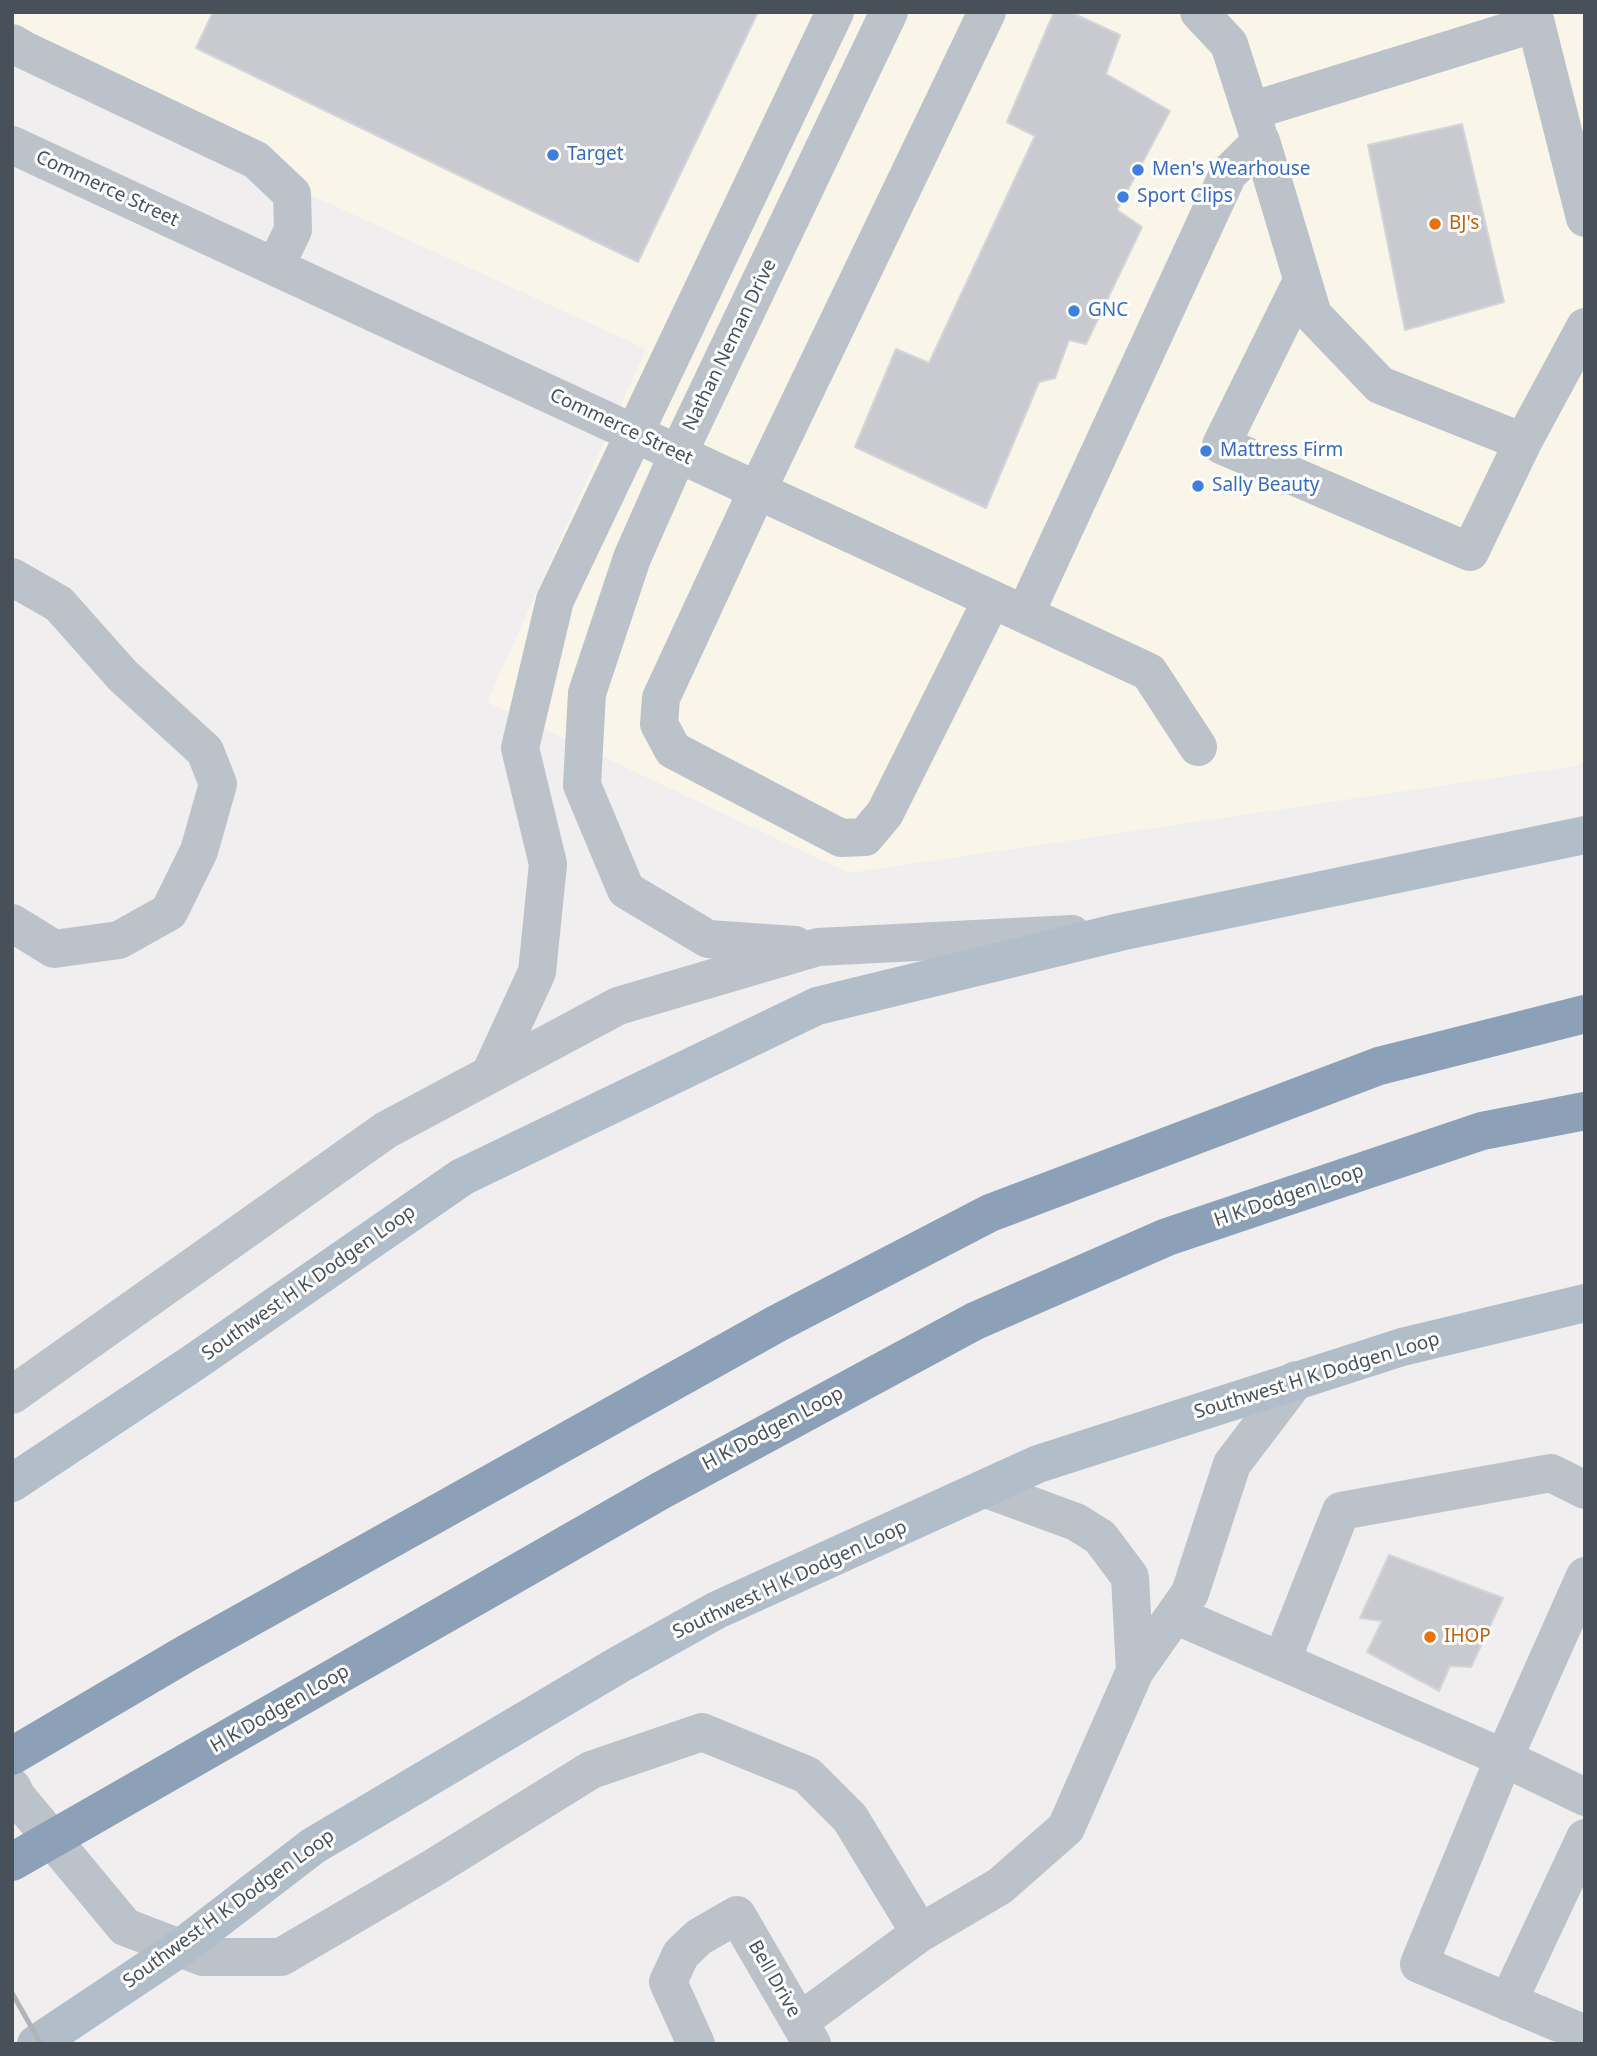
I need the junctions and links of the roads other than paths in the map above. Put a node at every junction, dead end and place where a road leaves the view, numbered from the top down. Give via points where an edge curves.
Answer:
1 (835, 12) edge
2 (889, 12) edge
3 (987, 12) edge
4 (1213, 15) edge
5 (1535, 17) edge
6 (12, 43) edge
7 (1256, 126) junction
8 (12, 145) edge
9 (1585, 219) edge
10 (275, 267) junction
11 (1302, 281) junction
12 (1585, 327) edge
13 (634, 433) junction
14 (1523, 442) junction
15 (678, 454) junction
16 (757, 491) junction
17 (12, 578) edge
18 (1008, 607) junction
19 (1198, 747) dead end
20 (1585, 825) edge
21 (1585, 835) edge
22 (1567, 844) edge
23 (12, 923) edge
24 (1120, 932) junction
25 (818, 947) junction
26 (1585, 1014) edge
27 (490, 1074) junction
28 (1585, 1111) edge
29 (1585, 1303) edge
30 (1296, 1380) junction
31 (12, 1395) edge
32 (1568, 1468) edge
33 (12, 1483) edge
34 (986, 1489) junction
35 (1585, 1490) edge
36 (1585, 1577) edge
37 (1175, 1615) junction
38 (1282, 1660) junction
39 (1135, 1671) junction
40 (12, 1756) edge
41 (1504, 1758) junction
42 (12, 1787) edge
43 (1585, 1797) edge
44 (1585, 1838) edge
45 (12, 1863) edge
46 (920, 1933) junction
47 (1508, 2002) junction
48 (805, 2033) edge
49 (1585, 2034) edge
50 (36, 2044) edge
51 (696, 2044) edge

1 - 13 street
2 - 15 street, Nathan Neman Drive
3 - 16 street
4 - 7 street via 1229,44
5 - 7 street
5 - 9 street
6 - 10 street via 256,160 292,194 293,230
7 - 11 street
7 - 18 street
8 - 10 street, Commerce Street
10 - 13 street, Commerce Street
11 - 14 street via 1312,315 1380,386
11 - 14 street via 1220,446 1470,552
12 - 14 street
13 - 15 street, Commerce Street
13 - 27 street via 555,600 520,748 548,864 537,972
15 - 16 street, Commerce Street
15 - 25 street, Nathan Neman Drive via 632,558 587,693 582,785 626,890 708,939
16 - 18 street, Commerce Street
16 - 18 street via 661,698 659,724 673,750 841,838 865,837 885,813
17 - 23 street via 59,604 123,676 205,751 218,784 199,851 169,912 120,940 54,949
18 - 19 street, Commerce Street via 1149,672
20 - 22 main road
21 - 22 main road, Southwest H K Dodgen Loop
22 - 24 main road, Southwest H K Dodgen Loop
24 - 25 street
24 - 33 main road, Southwest H K Dodgen Loop via 817,1006 462,1177
25 - 27 street via 618,1006
26 - 40 highway via 1379,1066 990,1213 778,1323 187,1653
27 - 31 street via 386,1129
28 - 45 highway, H K Dodgen Loop via 1482,1131 1167,1237 975,1321 660,1490
29 - 30 main road, Southwest H K Dodgen Loop via 1402,1347
30 - 34 main road, Southwest H K Dodgen Loop via 1038,1464
30 - 37 street via 1233,1464 1190,1593
32 - 35 street
32 - 38 street via 1341,1511
34 - 39 street via 1076,1522 1100,1537 1130,1577
34 - 50 main road, Southwest H K Dodgen Loop via 717,1611 620,1664 313,1846 183,1946
36 - 41 street
37 - 38 street
37 - 39 street
38 - 41 street
39 - 46 street via 1066,1828 1000,1886
41 - 43 street
41 - 47 street via 1419,1964
42 - 46 street via 125,1927 204,1957 281,1957 591,1770 702,1732 807,1775 850,1818
44 - 47 street
46 - 48 street
47 - 49 street
48 - 51 street, Bell Drive via 737,1915 699,1937 681,1954 668,1982

